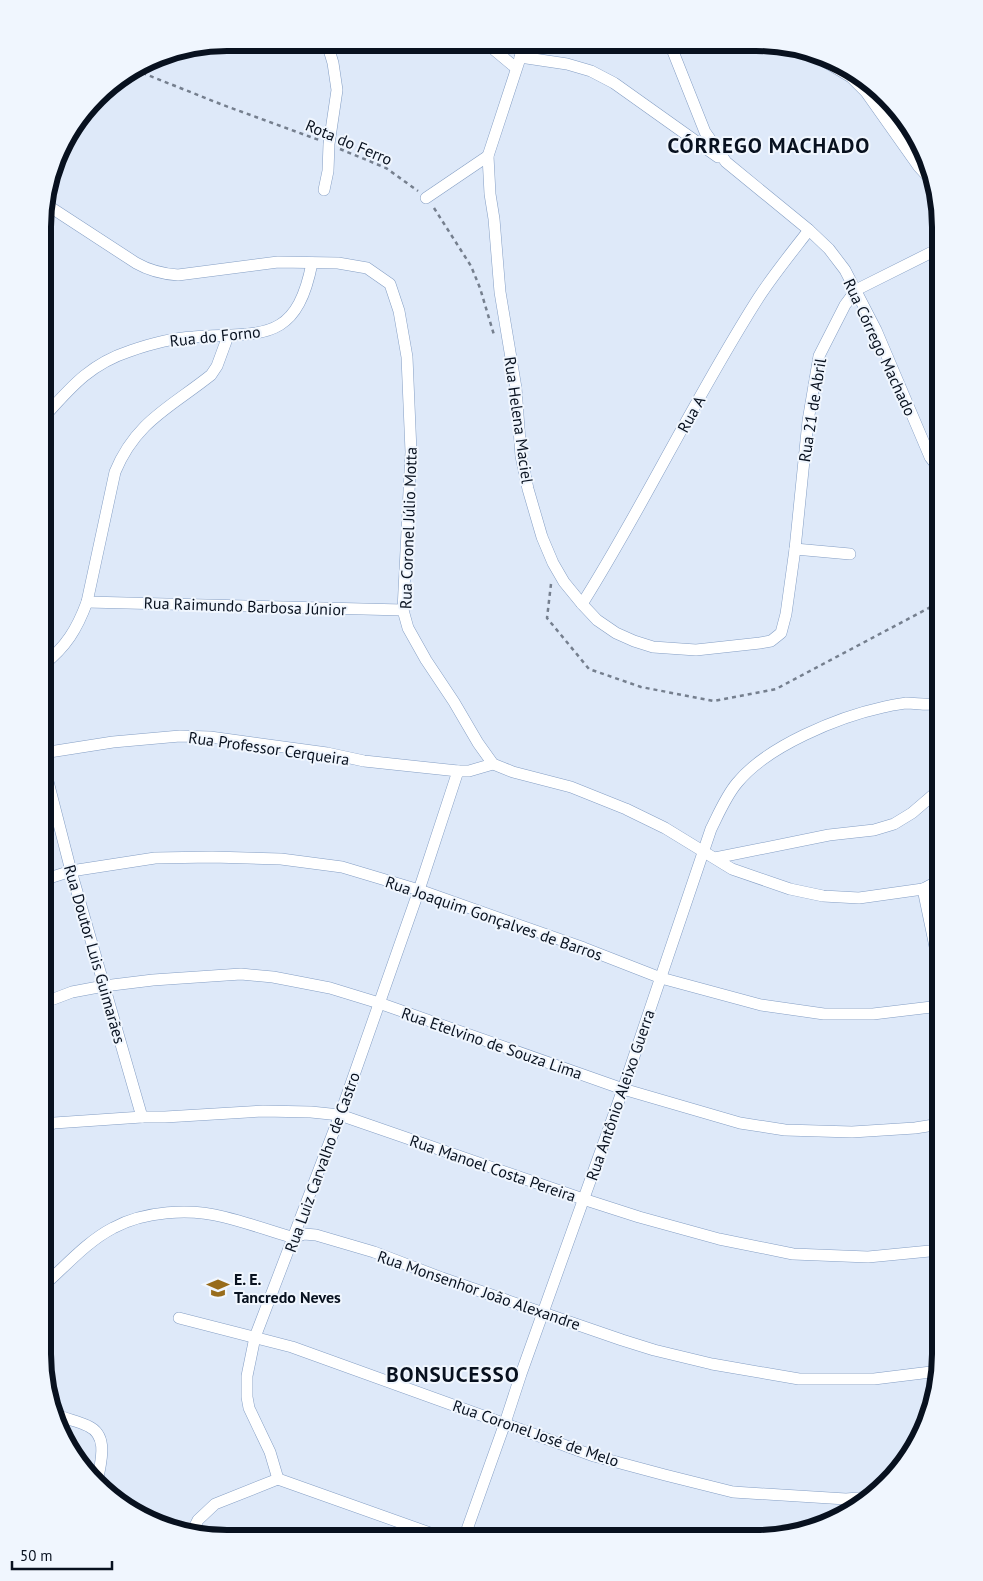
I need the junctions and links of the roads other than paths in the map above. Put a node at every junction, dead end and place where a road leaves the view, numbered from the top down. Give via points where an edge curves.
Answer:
1 (496, 51) edge
2 (522, 51) edge
3 (673, 51) edge
4 (330, 52) edge
5 (520, 56) junction
6 (516, 68) junction
7 (860, 86) edge
8 (488, 156) junction
9 (726, 162) junction
10 (921, 168) edge
11 (324, 190) dead end
12 (426, 198) road end
13 (53, 209) edge
14 (809, 230) junction
15 (932, 252) edge
16 (312, 263) junction
17 (856, 290) junction
18 (228, 336) junction
19 (51, 409) edge
20 (932, 459) edge
21 (795, 549) junction
22 (850, 554) dead end
23 (87, 602) junction
24 (582, 604) junction
25 (403, 610) junction
26 (781, 633) joint
27 (51, 657) edge
28 (932, 705) edge
29 (51, 752) edge
30 (493, 764) junction
31 (458, 771) junction
32 (51, 793) edge
33 (932, 796) edge
34 (704, 851) junction
35 (715, 858) junction
36 (71, 871) junction
37 (51, 877) edge
38 (931, 885) edge
39 (923, 889) junction
40 (419, 890) junction
41 (931, 929) edge
42 (661, 978) junction
43 (104, 986) junction
44 (51, 1000) edge
45 (379, 1003) junction
46 (931, 1007) edge
47 (623, 1089) junction
48 (340, 1115) junction
49 (142, 1117) junction
50 (51, 1124) edge
51 (931, 1125) edge
52 (583, 1200) junction
53 (294, 1238) junction
54 (931, 1251) edge
55 (51, 1279) edge
56 (543, 1312) junction
57 (179, 1318) dead end
58 (255, 1338) junction
59 (930, 1373) edge
60 (64, 1417) edge
61 (505, 1423) junction
62 (99, 1474) edge
63 (278, 1479) junction
64 (855, 1498) edge
65 (195, 1526) edge
66 (421, 1530) edge
67 (467, 1530) edge

1 - 6 street
2 - 5 street, Rua Helena Maciel
3 - 9 street, Rua Córrego Machado via 705,132
4 - 11 street via 337,90
5 - 6 street, Rua Helena Maciel
5 - 9 street via 591,71 614,83
6 - 8 street, Rua Helena Maciel
7 - 10 street
8 - 12 street
8 - 24 street, Rua Helena Maciel via 500,292 528,489 553,564
9 - 14 street, Rua Córrego Machado
13 - 16 street, Rua Coronel Júlio Motta via 136,263 162,274 178,275 278,262
14 - 17 street, Rua Córrego Machado via 829,249
14 - 24 street, Rua A via 760,295
15 - 17 street, Rua 21 de Abril
16 - 18 street, Rua do Forno via 298,305 283,323 257,334
16 - 25 street, Rua Coronel Júlio Motta via 367,268 390,284 399,311 407,358 411,452
17 - 20 street, Rua Córrego Machado
17 - 21 street, Rua 21 de Abril via 819,356 808,421
18 - 19 street, Rua do Forno via 164,341 129,351 77,380
18 - 23 street via 211,374 144,425 121,457
21 - 22 street
21 - 26 street, Rua 21 de Abril
23 - 25 street, Rua Raimundo Barbosa Júnior
23 - 27 street via 73,634
24 - 26 street, Rua Helena Maciel via 616,633 634,642 660,648 696,650 760,643 771,641
25 - 30 street, Rua Coronel Júlio Motta via 408,628 426,660
28 - 34 street, Rua Antônio Aleixo Guerra via 907,703 864,712 800,737 759,761 729,794
29 - 31 street, Rua Professor Cerqueira via 113,742 180,736 210,737 364,761
30 - 31 street, Rua Professor Cerqueira
30 - 34 street via 571,787 626,809
31 - 40 street, Rua Luiz Carvalho de Castro
32 - 36 street, Rua Doutor Luis Guimarães
33 - 35 street via 906,817 874,830 829,835
34 - 35 street
34 - 42 street, Rua Antônio Aleixo Guerra
35 - 39 street via 732,869 790,889 823,896 859,898
36 - 37 street, Rua Joaquim Gonçalves de Barros
36 - 40 street, Rua Joaquim Gonçalves de Barros via 155,858 281,859 342,867
36 - 43 street, Rua Doutor Luis Guimarães
38 - 39 street
39 - 41 street
40 - 42 street, Rua Joaquim Gonçalves de Barros
40 - 45 street, Rua Luiz Carvalho de Castro
42 - 46 street, Rua Joaquim Gonçalves de Barros via 761,1005 824,1014 873,1014
42 - 47 street, Rua Antônio Aleixo Guerra
43 - 44 street, Rua Etelvino de Souza Lima
43 - 45 street, Rua Etelvino de Souza Lima via 241,974 330,988
43 - 49 street, Rua Doutor Luis Guimarães
45 - 47 street, Rua Etelvino de Souza Lima
45 - 48 street, Rua Luiz Carvalho de Castro
47 - 51 street, Rua Etelvino de Souza Lima via 740,1123 785,1130 852,1132
47 - 52 street, Rua Antônio Aleixo Guerra
48 - 49 street, Rua Manoel Costa Pereira via 263,1111
48 - 52 street, Rua Manoel Costa Pereira
48 - 53 street, Rua Luiz Carvalho de Castro
49 - 50 street, Rua Manoel Costa Pereira
52 - 54 street, Rua Manoel Costa Pereira via 719,1239 793,1254 868,1257
52 - 56 street, Rua Antônio Aleixo Guerra
53 - 55 street, Rua Monsenhor João Alexandre via 223,1216 195,1212 156,1215 113,1228 93,1241
53 - 56 street, Rua Monsenhor João Alexandre via 304,1234 316,1235 374,1252
53 - 58 street, Rua Luiz Carvalho de Castro
56 - 59 street, Rua Monsenhor João Alexandre via 654,1350 799,1379 874,1379
56 - 61 street, Rua Antônio Aleixo Guerra
57 - 58 street, Rua Coronel José de Melo
58 - 61 street, Rua Coronel José de Melo via 292,1347
58 - 63 street, Rua Luiz Carvalho de Castro via 247,1376 247,1397
60 - 62 street via 95,1430 101,1439
61 - 64 street, Rua Coronel José de Melo via 594,1456 733,1492
61 - 67 street, Rua Antônio Aleixo Guerra
63 - 65 street via 214,1504
63 - 66 street

